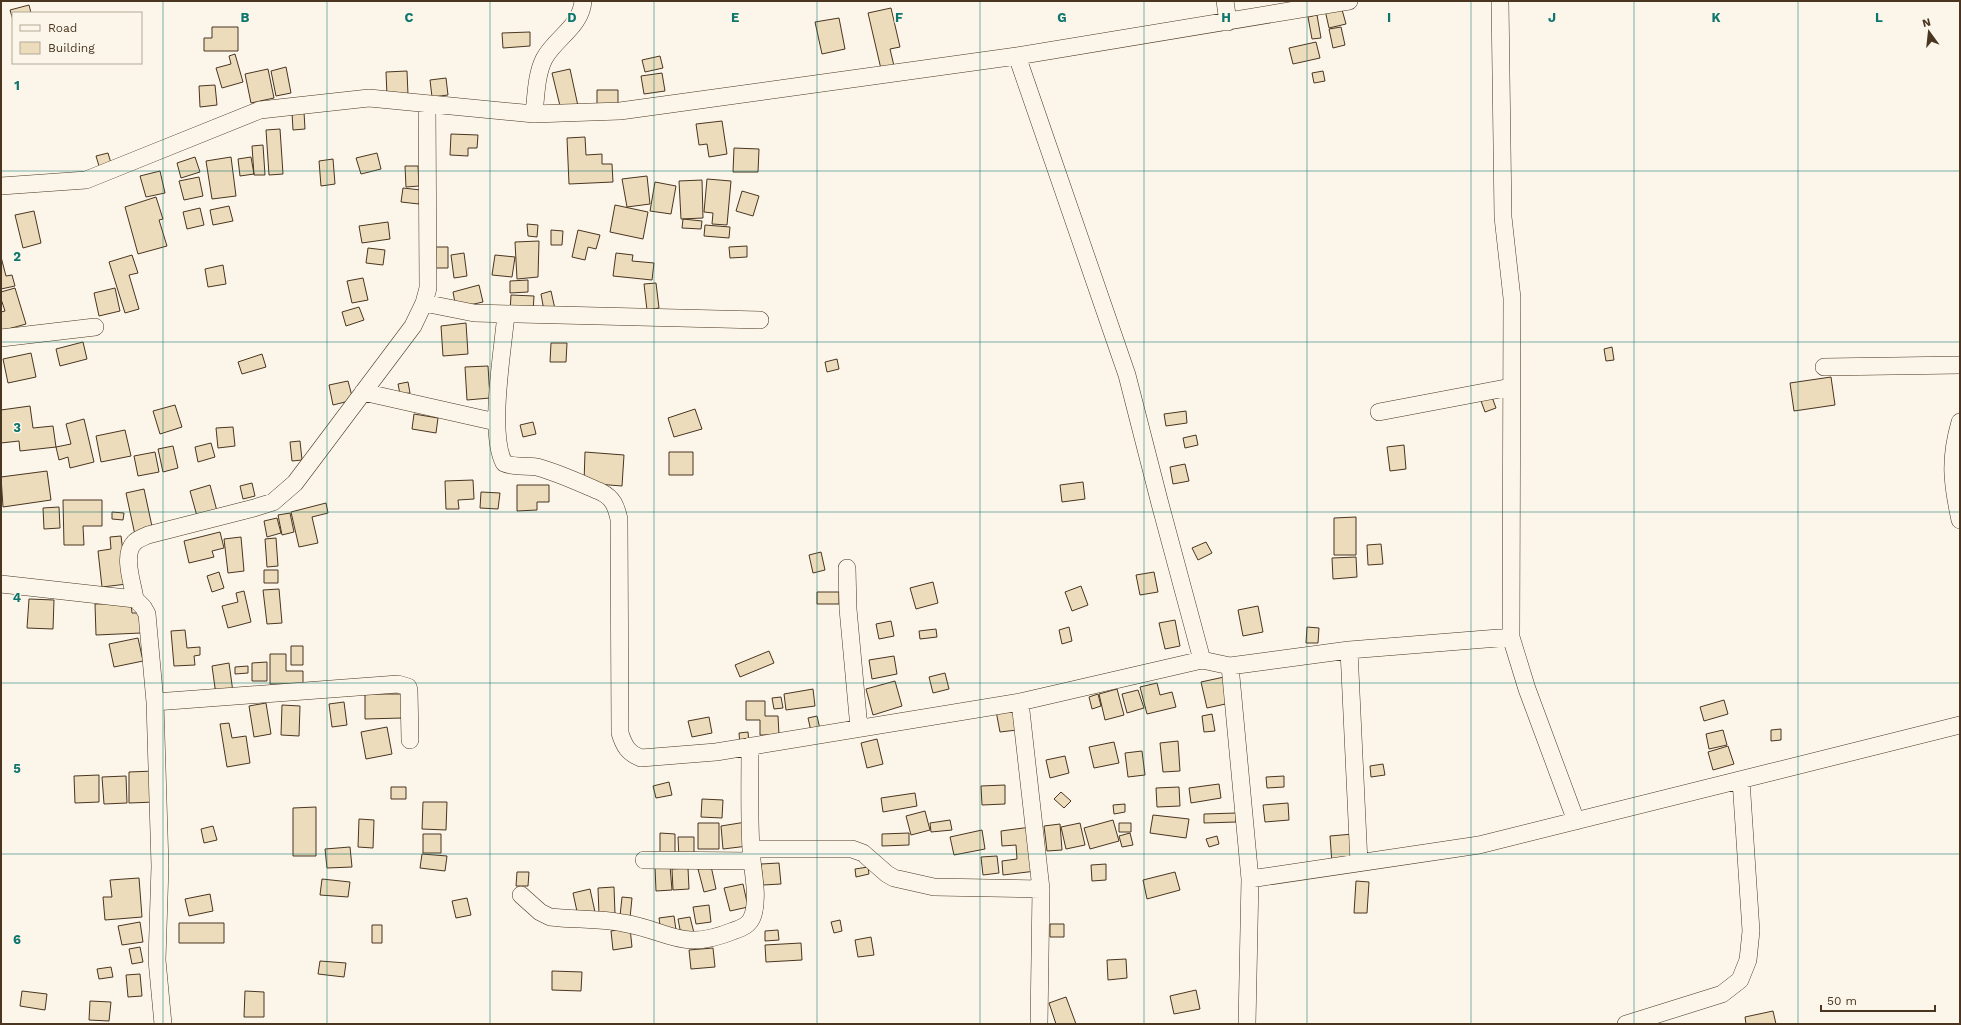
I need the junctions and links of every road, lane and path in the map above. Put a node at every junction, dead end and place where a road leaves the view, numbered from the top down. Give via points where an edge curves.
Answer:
1 (583, 1) edge
2 (1225, 1) edge
3 (1349, 1) edge
4 (1500, 1) edge
5 (1228, 22) junction
6 (1017, 56) junction
7 (427, 104) junction
8 (534, 114) junction
9 (1, 186) edge
10 (424, 303) junction
11 (506, 314) junction
12 (760, 320) dead end
13 (95, 327) dead end
14 (1, 338) edge
15 (1960, 365) edge
16 (1824, 367) dead end
17 (1511, 387) junction
18 (363, 392) junction
19 (1379, 412) dead end
20 (496, 422) junction
21 (1960, 422) edge
22 (1960, 520) edge
23 (847, 568) dead end
24 (1, 584) edge
25 (135, 599) junction
26 (1511, 638) junction
27 (1349, 650) junction
28 (1202, 660) junction
29 (1230, 666) junction
30 (155, 702) junction
31 (1020, 702) junction
32 (1960, 725) edge
33 (859, 728) junction
34 (410, 740) dead end
35 (750, 746) junction
36 (1741, 780) junction
37 (1576, 822) junction
38 (751, 855) junction
39 (644, 860) dead end
40 (1359, 863) junction
41 (1250, 879) junction
42 (1041, 890) junction
43 (521, 895) dead end
44 (164, 1024) edge
45 (1039, 1024) edge
46 (1247, 1024) edge
47 (1626, 1024) edge

1 - 8 street via 576,21 544,58
2 - 5 street
3 - 5 street
4 - 17 street via 1503,217 1512,298
5 - 6 street
6 - 8 street via 620,111
6 - 28 street via 1127,376
7 - 8 street
7 - 9 street via 369,98 260,110 86,180
7 - 10 street via 429,242 428,288
10 - 11 street via 474,313
10 - 18 street via 413,326
11 - 12 street
11 - 20 street
13 - 14 street
15 - 16 street
17 - 19 street
17 - 26 street
18 - 20 street
18 - 25 street via 295,483 273,502 148,535 134,543 128,560
20 - 35 street via 499,453 504,462 547,470 608,495 616,505 619,519 620,733 623,744 630,754 641,758 716,752
21 - 22 street via 1952,463 1952,479
23 - 33 street via 848,609
24 - 25 street
25 - 30 street via 143,607 149,623
26 - 27 street
26 - 37 street
27 - 29 street
27 - 40 street
28 - 29 street
28 - 31 street
29 - 41 street
30 - 34 street via 398,684 408,687 409,690
30 - 44 street via 160,866 157,960
31 - 33 street
31 - 42 street
32 - 36 street
33 - 35 street
35 - 38 street
36 - 37 street
36 - 47 street via 1751,930 1748,960 1740,980 1722,994
37 - 40 street via 1479,845
38 - 39 street
38 - 42 street via 852,849 863,853 894,878 934,888
38 - 43 street via 756,903 752,920 745,927 706,940 673,939 621,922 550,917 540,912
40 - 41 street
41 - 46 street
42 - 45 street

